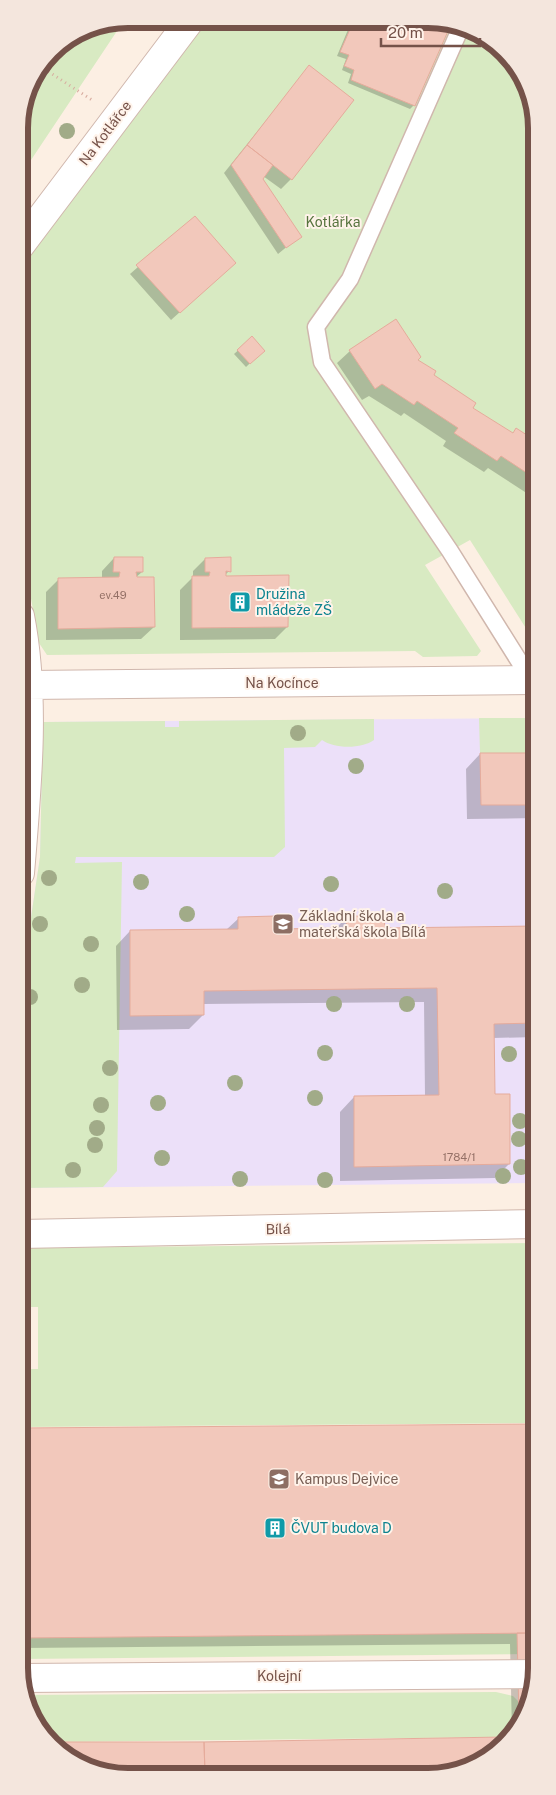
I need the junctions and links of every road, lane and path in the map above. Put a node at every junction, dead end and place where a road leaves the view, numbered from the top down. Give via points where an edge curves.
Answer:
1 (184, 28) edge
2 (459, 32) edge
3 (46, 70) edge
4 (117, 116) junction
5 (28, 235) edge
6 (528, 672) edge
7 (528, 680) edge
8 (28, 684) edge
9 (528, 1224) edge
10 (28, 1234) edge
11 (528, 1674) edge
12 (28, 1678) edge

1 - 4 street, Na Kotlářce
2 - 6 lane via 350,279 316,327 322,362 450,550
3 - 4 path
4 - 5 street, Na Kotlářce
7 - 8 street, Na Kocínce
9 - 10 street, Bílá
11 - 12 street, Kolejní

